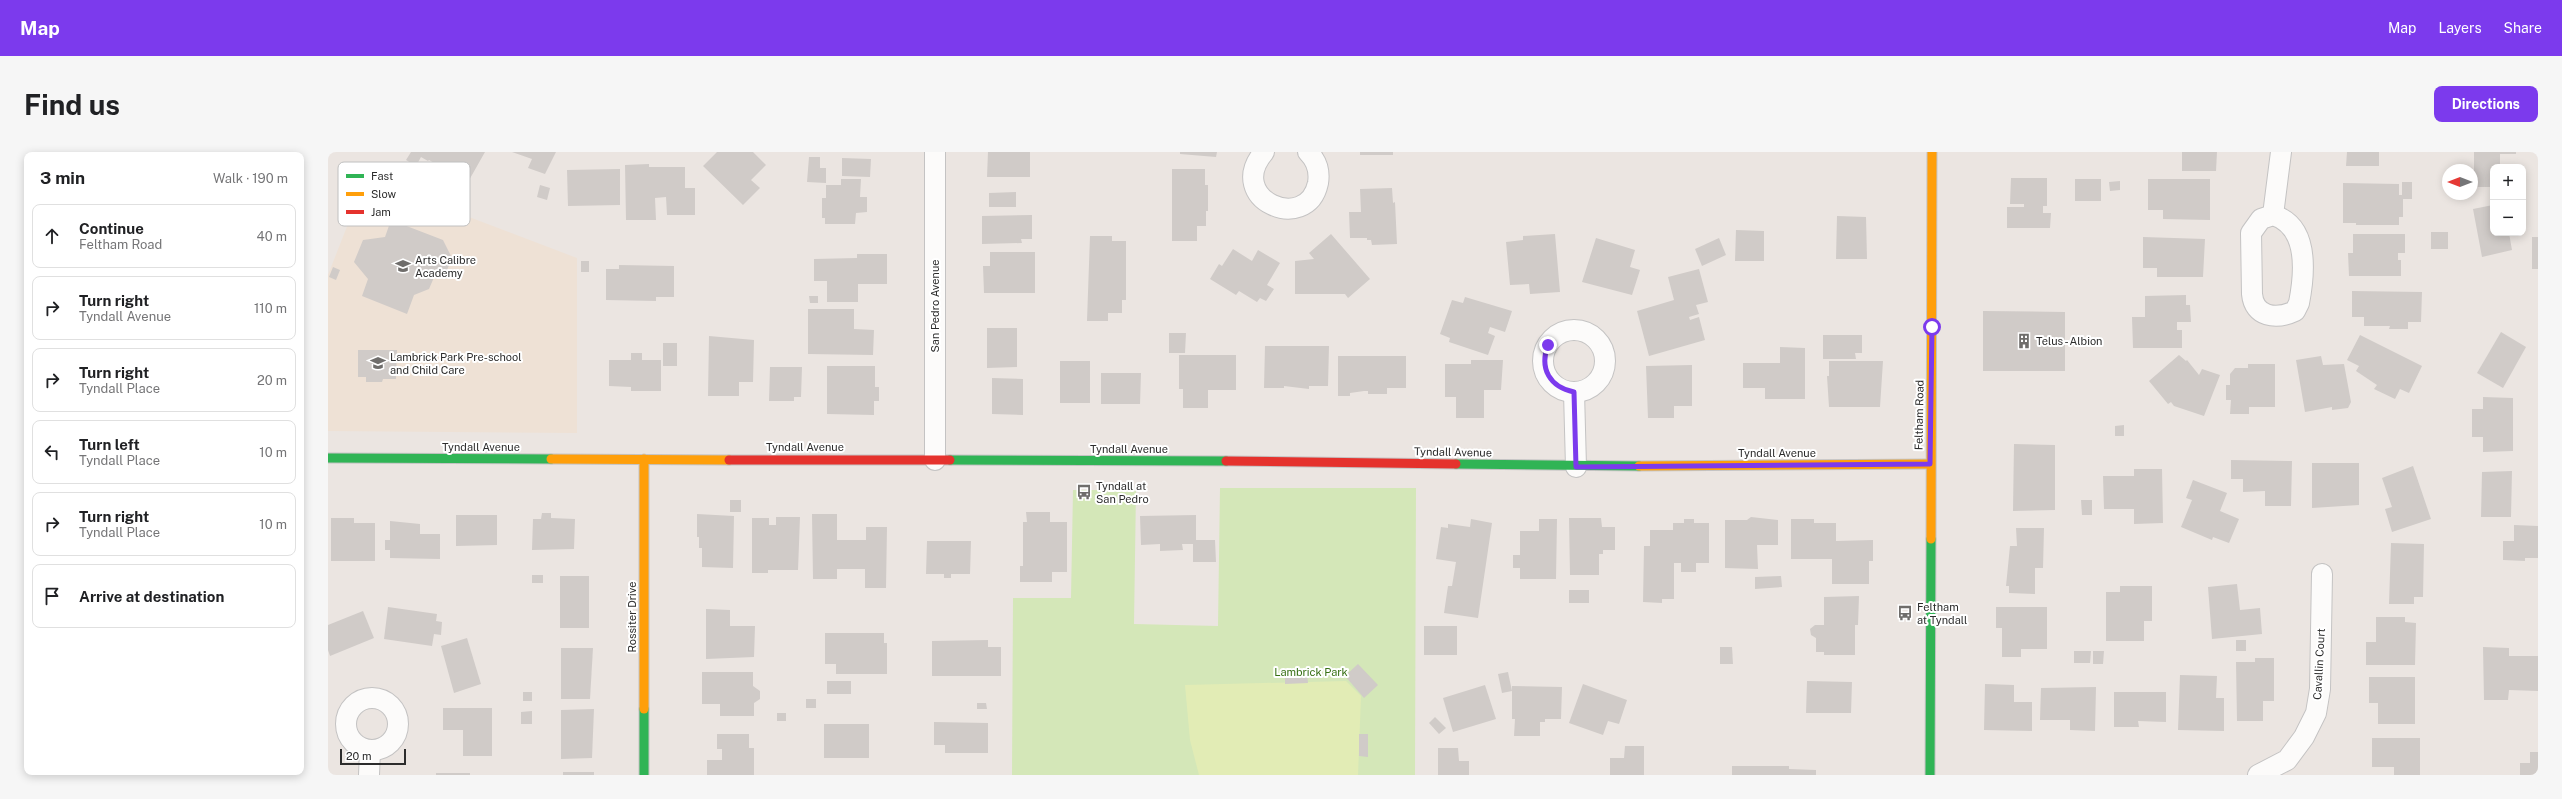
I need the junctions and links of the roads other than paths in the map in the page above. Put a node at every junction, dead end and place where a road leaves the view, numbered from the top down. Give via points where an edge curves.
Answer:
1 (935, 152) edge
2 (1264, 152) edge
3 (1308, 152) edge
4 (1932, 152) edge
5 (2281, 152) edge
6 (2272, 215) junction
7 (1574, 392) dead end
8 (328, 458) edge
9 (644, 459) junction
10 (935, 460) junction
11 (1930, 464) junction
12 (1576, 467) junction
13 (2322, 574) dead end
14 (370, 750) dead end
15 (369, 775) edge
16 (644, 775) edge
17 (1930, 775) edge
18 (2258, 775) edge

1 - 10 street, San Pedro Avenue
2 - 3 street via 1254,169 1256,191 1267,203 1282,209 1303,204 1317,188 1317,167
4 - 11 street, Feltham Road
5 - 6 street
6 - 6 street via 2261,219 2251,233 2252,294 2257,310 2266,315 2278,316 2295,311 2299,303 2302,249 2297,232 2284,218
7 - 12 street
8 - 9 street, Tyndall Avenue
9 - 10 street, Tyndall Avenue
9 - 16 street, Rossiter Drive
10 - 12 street, Tyndall Avenue via 1356,462
11 - 12 street, Tyndall Avenue
11 - 17 street, Feltham Road
13 - 18 street, Cavallin Court via 2320,689 2316,713 2304,737 2287,760
14 - 15 street

